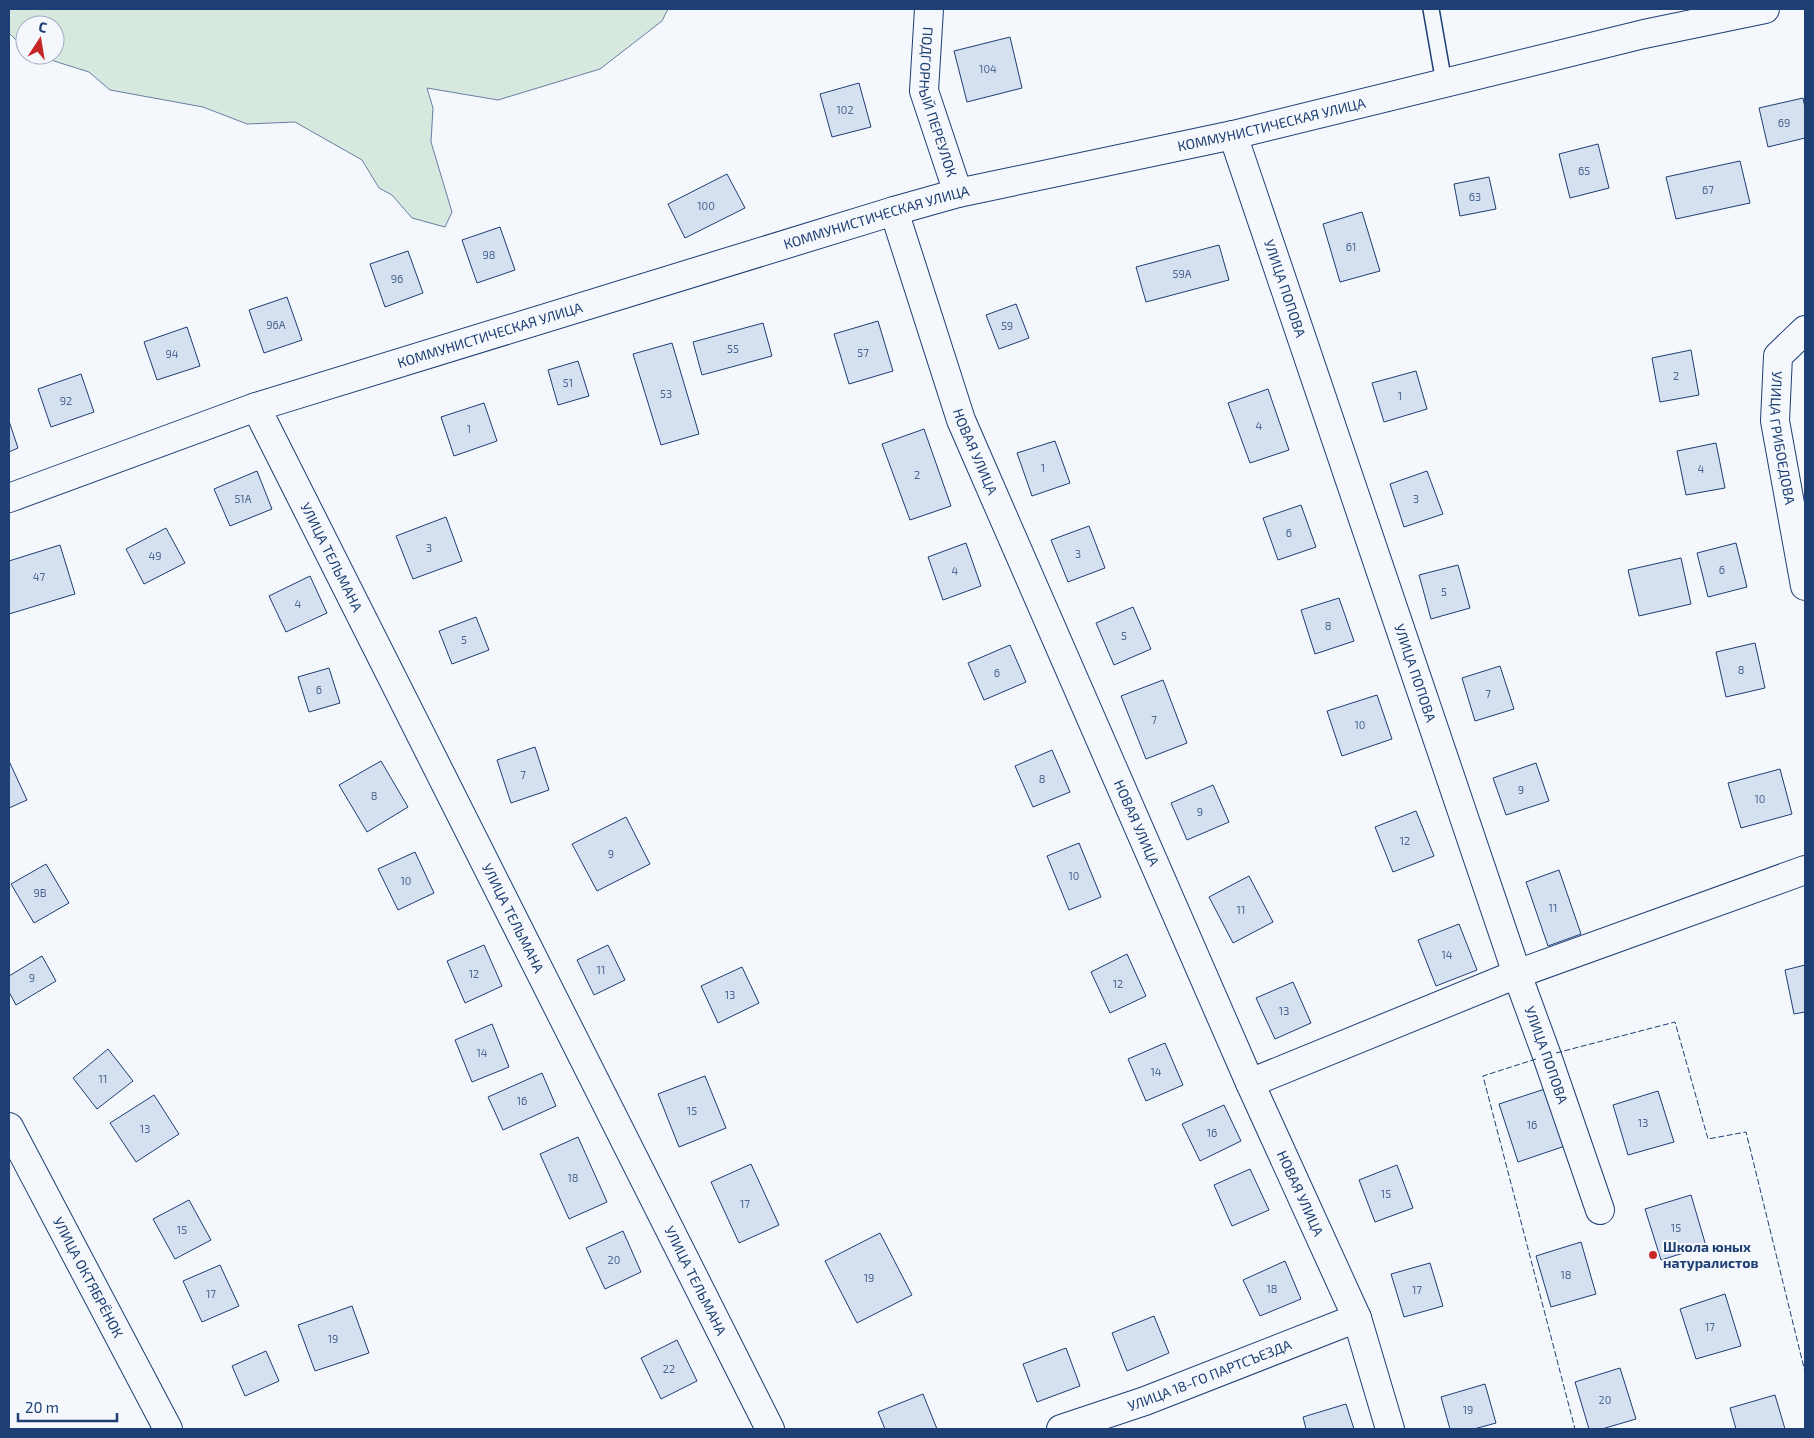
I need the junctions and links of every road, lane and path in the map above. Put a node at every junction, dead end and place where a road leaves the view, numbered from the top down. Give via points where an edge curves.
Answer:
1 (929, 9) edge
2 (1431, 9) edge
3 (1765, 9) edge
4 (1444, 83) junction
5 (1233, 135) junction
6 (958, 193) junction
7 (894, 211) junction
8 (1805, 330) edge
9 (256, 407) junction
10 (9, 498) edge
11 (1805, 586) edge
12 (1805, 870) edge
13 (1516, 974) junction
14 (1250, 1083) junction
15 (9, 1127) edge
16 (1600, 1210) dead end
17 (1357, 1318) junction
18 (168, 1429) edge
19 (770, 1429) edge
20 (1061, 1429) edge
21 (1390, 1429) edge

1 - 6 street, ПОДГОРНЫЙ ПЕРЕУЛОК via 924,91
2 - 4 lane
3 - 4 street, КОММУНИСТИЧЕСКАЯ УЛИЦА via 1644,34
4 - 5 street, КОММУНИСТИЧЕСКАЯ УЛИЦА
5 - 6 street, КОММУНИСТИЧЕСКАЯ УЛИЦА
5 - 13 street, УЛИЦА ПОПОВА
6 - 7 street, КОММУНИСТИЧЕСКАЯ УЛИЦА
7 - 9 street, КОММУНИСТИЧЕСКАЯ УЛИЦА
7 - 14 street, НОВАЯ УЛИЦА via 960,420
8 - 11 street, УЛИЦА ГРИБОЕДОВА via 1778,356 1775,422
9 - 10 street, КОММУНИСТИЧЕСКАЯ УЛИЦА
9 - 19 street, УЛИЦА ТЕЛЬМАНА
12 - 13 street
13 - 14 street
13 - 16 street, УЛИЦА ПОПОВА
14 - 17 street, НОВАЯ УЛИЦА
15 - 18 street, УЛИЦА ОКТЯБРЁНОК
17 - 20 street, УЛИЦА 18-ГО ПАРТСЪЕЗДА via 1145,1401
17 - 21 street, НОВАЯ УЛИЦА

